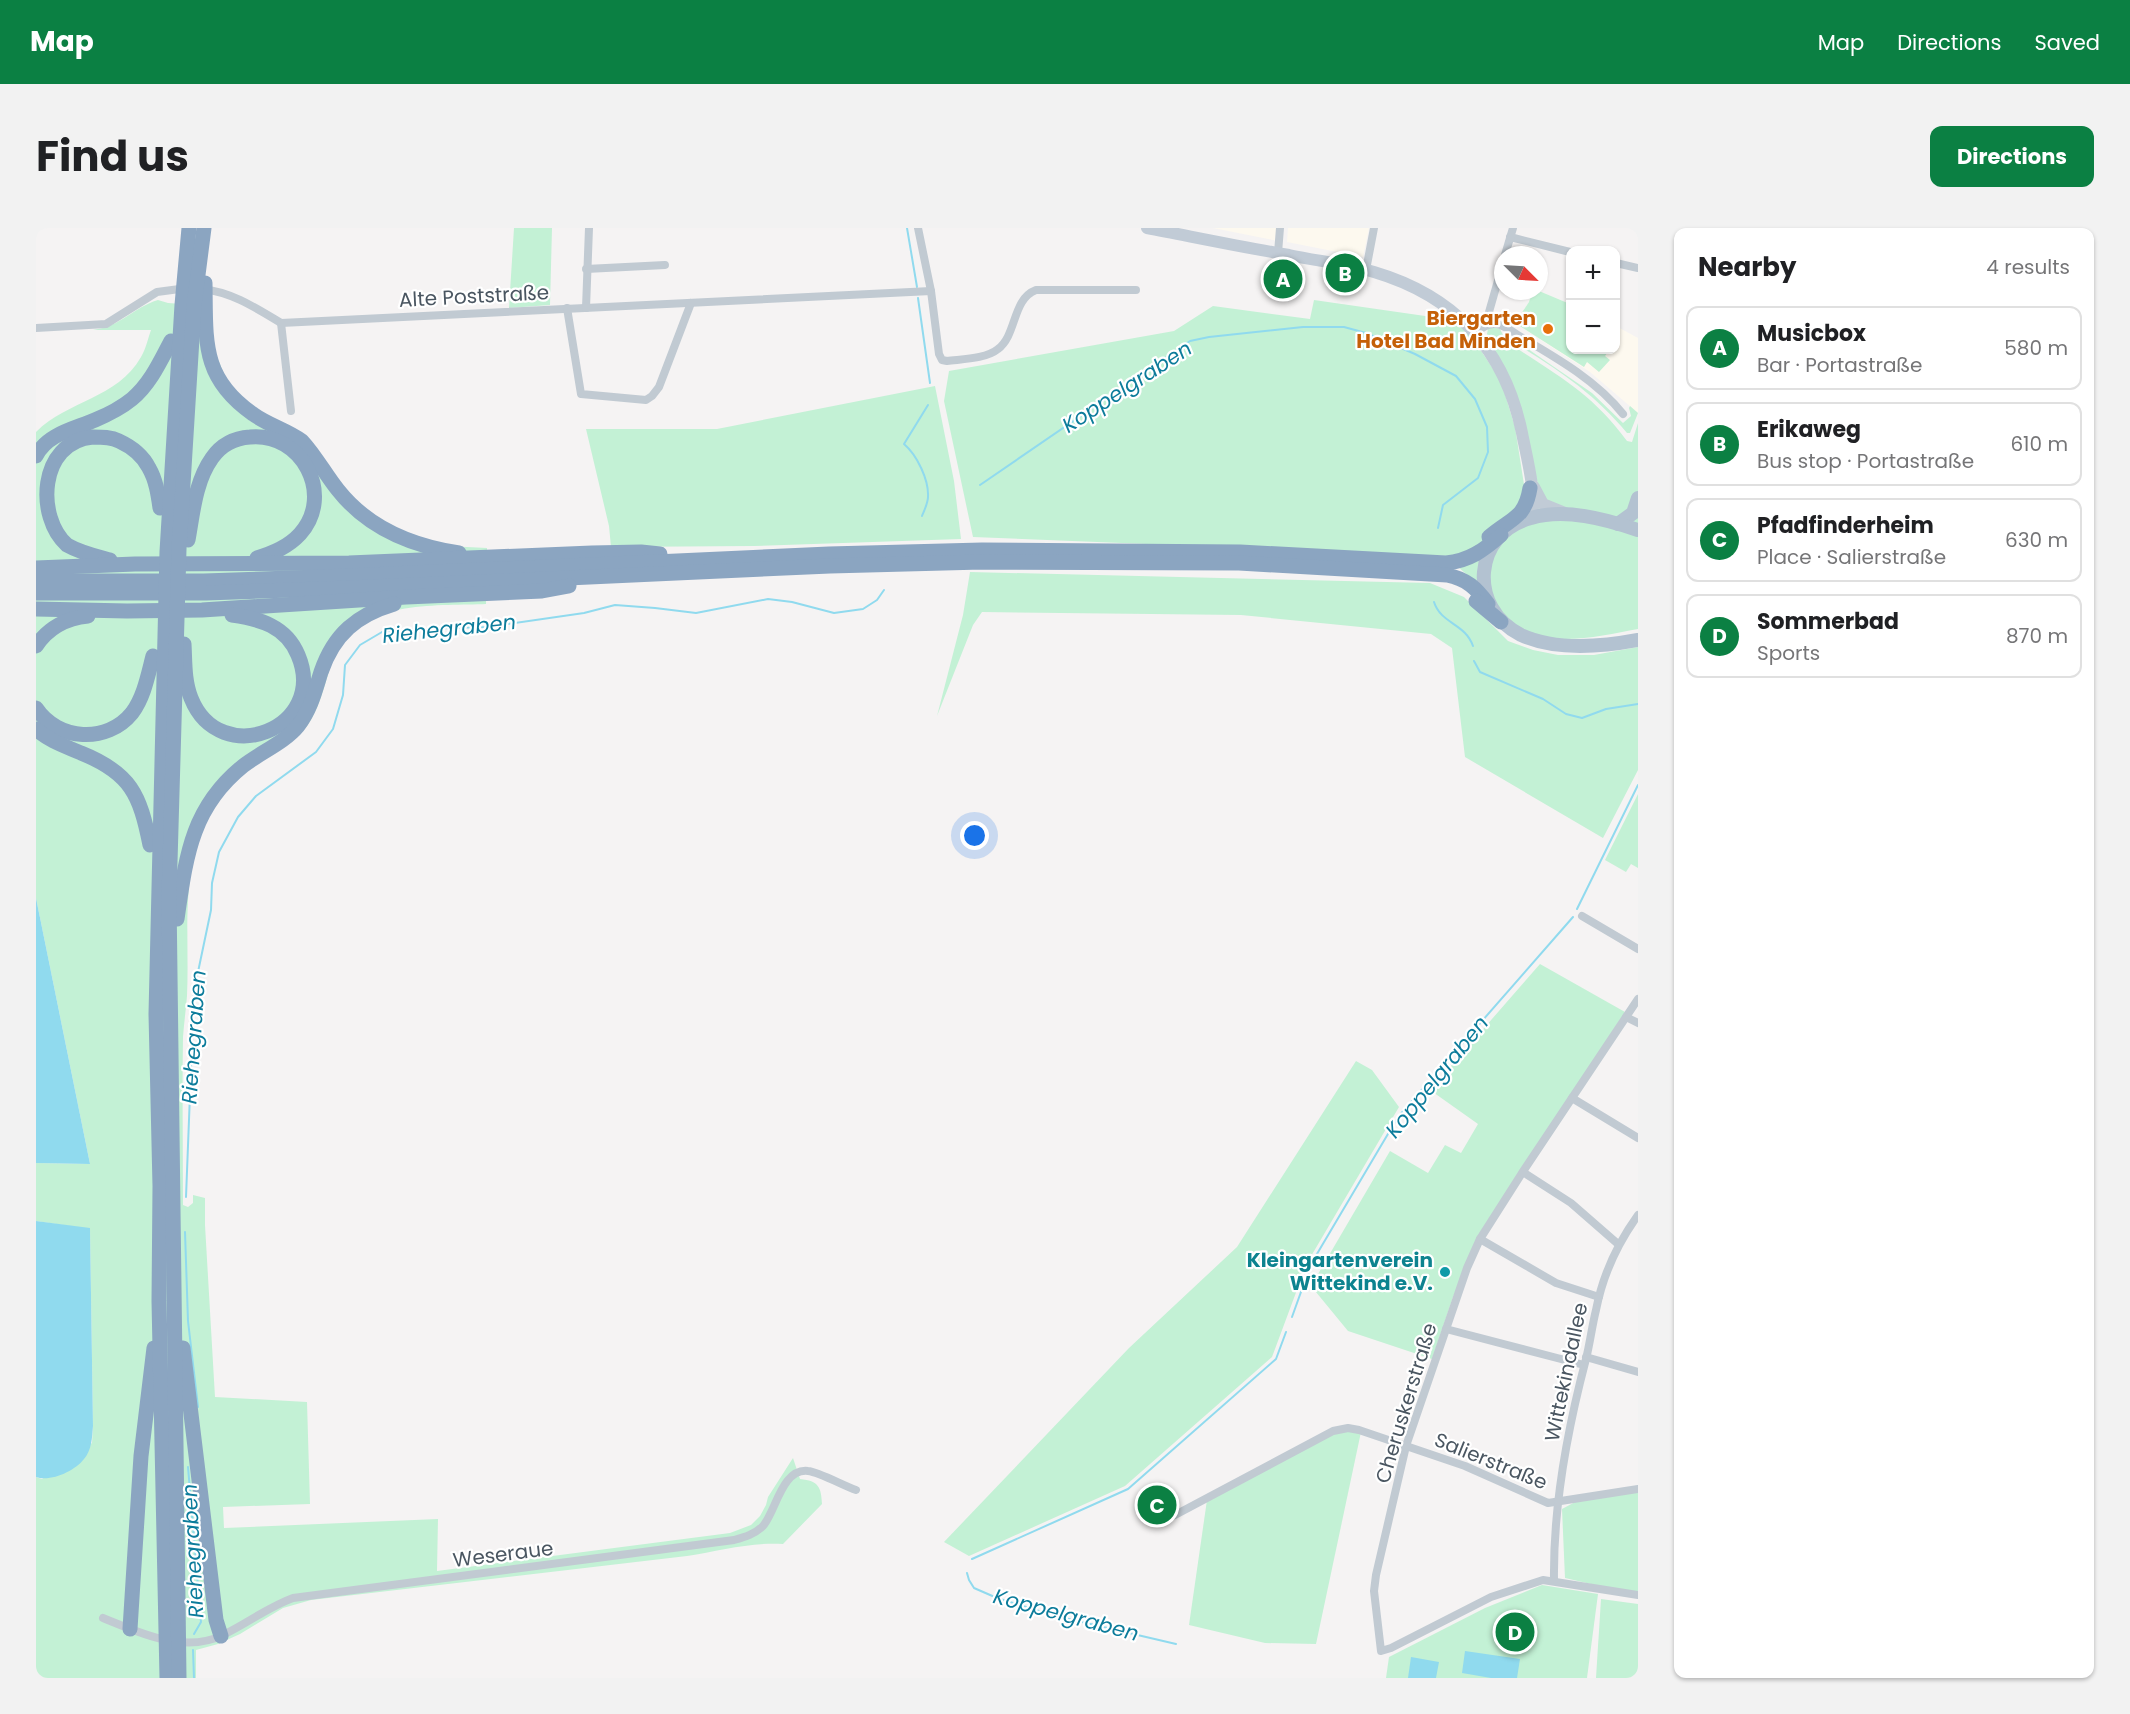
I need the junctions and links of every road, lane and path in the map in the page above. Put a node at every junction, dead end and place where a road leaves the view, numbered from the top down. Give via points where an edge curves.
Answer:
1 (188, 228) edge
2 (204, 228) edge
3 (210, 228) edge
4 (589, 228) edge
5 (918, 228) edge
6 (1147, 228) edge
7 (1280, 228) edge
8 (1374, 228) edge
9 (1513, 228) edge
10 (1510, 237) junction
11 (1508, 246) edge
12 (1566, 251) edge
13 (1278, 253) junction
14 (1620, 264) edge
15 (665, 265) dead end
16 (1638, 268) edge
17 (586, 269) junction
18 (1366, 270) junction
19 (191, 280) junction
20 (1494, 289) edge
21 (1136, 290) dead end
22 (931, 291) junction
23 (691, 303) junction
24 (192, 306) junction
25 (567, 308) junction
26 (586, 308) junction
27 (281, 323) junction
28 (36, 328) edge
29 (1480, 329) junction
30 (171, 342) junction
31 (291, 411) dead end
32 (1623, 414) dead end
33 (36, 456) edge
34 (1530, 483) junction
35 (1638, 498) edge
36 (160, 508) junction
37 (1569, 515) junction
38 (1530, 518) junction
39 (1613, 523) junction
40 (1638, 530) edge
41 (1501, 535) junction
42 (172, 550) junction
43 (495, 557) junction
44 (713, 559) junction
45 (1459, 561) junction
46 (241, 563) junction
47 (135, 564) junction
48 (36, 568) edge
49 (1430, 575) junction
50 (623, 576) junction
51 (36, 581) edge
52 (36, 593) edge
53 (429, 596) junction
54 (1488, 604) junction
55 (36, 609) edge
56 (202, 610) junction
57 (127, 611) junction
58 (1502, 622) junction
59 (170, 623) junction
60 (1638, 640) edge
61 (1611, 644) junction
62 (36, 646) edge
63 (1638, 648) edge
64 (153, 656) junction
65 (36, 708) edge
66 (36, 729) edge
67 (150, 845) junction
68 (1582, 916) dead end
69 (177, 920) junction
70 (1638, 949) edge
71 (1638, 999) edge
72 (156, 1014) junction
73 (1626, 1017) junction
74 (1638, 1023) edge
75 (172, 1065) junction
76 (1572, 1098) junction
77 (1638, 1138) edge
78 (1523, 1172) junction
79 (167, 1188) junction
80 (1638, 1215) edge
81 (167, 1222) junction
82 (1480, 1239) junction
83 (1618, 1244) junction
84 (1599, 1297) junction
85 (159, 1301) junction
86 (175, 1301) junction
87 (1446, 1329) junction
88 (1585, 1361) junction
89 (1638, 1372) edge
90 (1406, 1446) junction
91 (1638, 1489) edge
92 (856, 1490) dead end
93 (1557, 1502) junction
94 (1175, 1515) dead end
95 (1554, 1580) junction
96 (1638, 1595) edge
97 (173, 1614) junction
98 (103, 1618) dead end
99 (130, 1629) junction
100 (221, 1636) junction
101 (167, 1678) edge
102 (179, 1678) edge

1 - 19 highway
2 - 19 highway
3 - 19 highway
4 - 17 street
5 - 22 street
6 - 13 main road
7 - 13 street
8 - 18 street
9 - 10 street
10 - 11 street
10 - 12 street
13 - 18 main road
14 - 16 street
15 - 17 street
17 - 26 street
18 - 29 main road via 1421,290
19 - 24 highway
20 - 29 street
21 - 22 street via 1036,290 1024,298 999,349 947,361 939,354
22 - 23 street, Alte Poststraße
23 - 25 street via 659,387 642,400 582,394
23 - 26 street, Alte Poststraße
24 - 30 highway
24 - 42 highway
24 - 43 highway via 215,374 231,398 302,441 353,507 384,530 406,540
25 - 26 street, Alte Poststraße
25 - 27 street, Alte Poststraße
27 - 28 street via 226,293 192,288 157,292 106,324
27 - 31 street
29 - 32 street via 1501,326 1544,350 1587,380
29 - 34 main road via 1509,388 1520,423
30 - 33 highway via 146,386 132,399 58,435
30 - 36 highway
34 - 37 main road via 1543,504
34 - 38 main road
34 - 45 highway via 1522,513
35 - 39 main road via 1633,513
36 - 42 highway
36 - 47 highway via 150,468 130,446 116,439 84,438 68,444 44,470 40,508 57,538 89,555
37 - 38 main road
37 - 39 main road
38 - 41 main road
39 - 40 main road
41 - 45 highway via 1479,553
41 - 54 main road via 1491,549 1484,571
42 - 46 highway via 203,474 218,450 234,440 270,437 289,446 305,464 315,486 315,505 301,534 278,551
42 - 59 highway
43 - 44 highway via 641,552
43 - 46 highway via 349,564
44 - 45 highway via 982,550 1136,550
44 - 51 highway via 336,576
46 - 47 highway
47 - 48 highway
49 - 50 highway via 1239,563 1024,561
49 - 54 highway via 1466,580
49 - 58 highway via 1462,588
50 - 52 highway via 218,592
50 - 53 highway via 542,591
53 - 56 highway
53 - 69 highway via 377,609 345,630 329,652 309,710 297,727 244,765 215,794 186,856
54 - 58 main road
55 - 57 highway
56 - 57 highway
56 - 59 highway via 259,620 275,626 287,637 303,666 304,684 296,708 278,726 264,734 238,736 211,725 191,698
57 - 62 highway via 77,617 51,630
58 - 61 main road via 1519,634 1543,642
59 - 64 highway
59 - 69 highway
59 - 72 highway
59 - 75 highway
60 - 61 main road
61 - 63 main road
64 - 65 highway via 137,706 110,730 90,735 71,733 50,723
64 - 67 highway
66 - 67 highway via 121,776 137,798
67 - 72 highway via 151,967
68 - 70 street
69 - 75 highway
71 - 73 street, Cheruskerstraße
72 - 79 highway
73 - 74 street
73 - 76 street, Cheruskerstraße
75 - 79 highway
76 - 77 street
76 - 78 street, Cheruskerstraße
78 - 82 street, Cheruskerstraße
78 - 83 street via 1571,1203
79 - 81 highway
80 - 83 street, Wittekindallee
81 - 85 highway
81 - 86 highway
82 - 84 street via 1556,1283
82 - 87 street, Cheruskerstraße
83 - 84 street, Wittekindallee
84 - 88 street, Wittekindallee
85 - 97 highway
85 - 99 highway via 141,1456
86 - 97 highway
86 - 100 highway
87 - 88 street
87 - 90 street, Cheruskerstraße
88 - 89 street
88 - 93 street, Wittekindallee
90 - 93 street, Salierstraße via 1494,1478 1548,1503
90 - 94 street, Salierstraße via 1359,1430 1340,1429
90 - 95 street, Cheruskerstraße via 1375,1583 1381,1651 1491,1597 1524,1584
91 - 93 street, Salierstraße
92 - 100 street, Weseraue via 808,1471 801,1472 785,1484 762,1527 735,1540 293,1598
93 - 95 street, Wittekindallee
95 - 96 street
97 - 101 highway
97 - 102 highway
98 - 99 street, Weseraue
99 - 100 street, Weseraue via 174,1643

